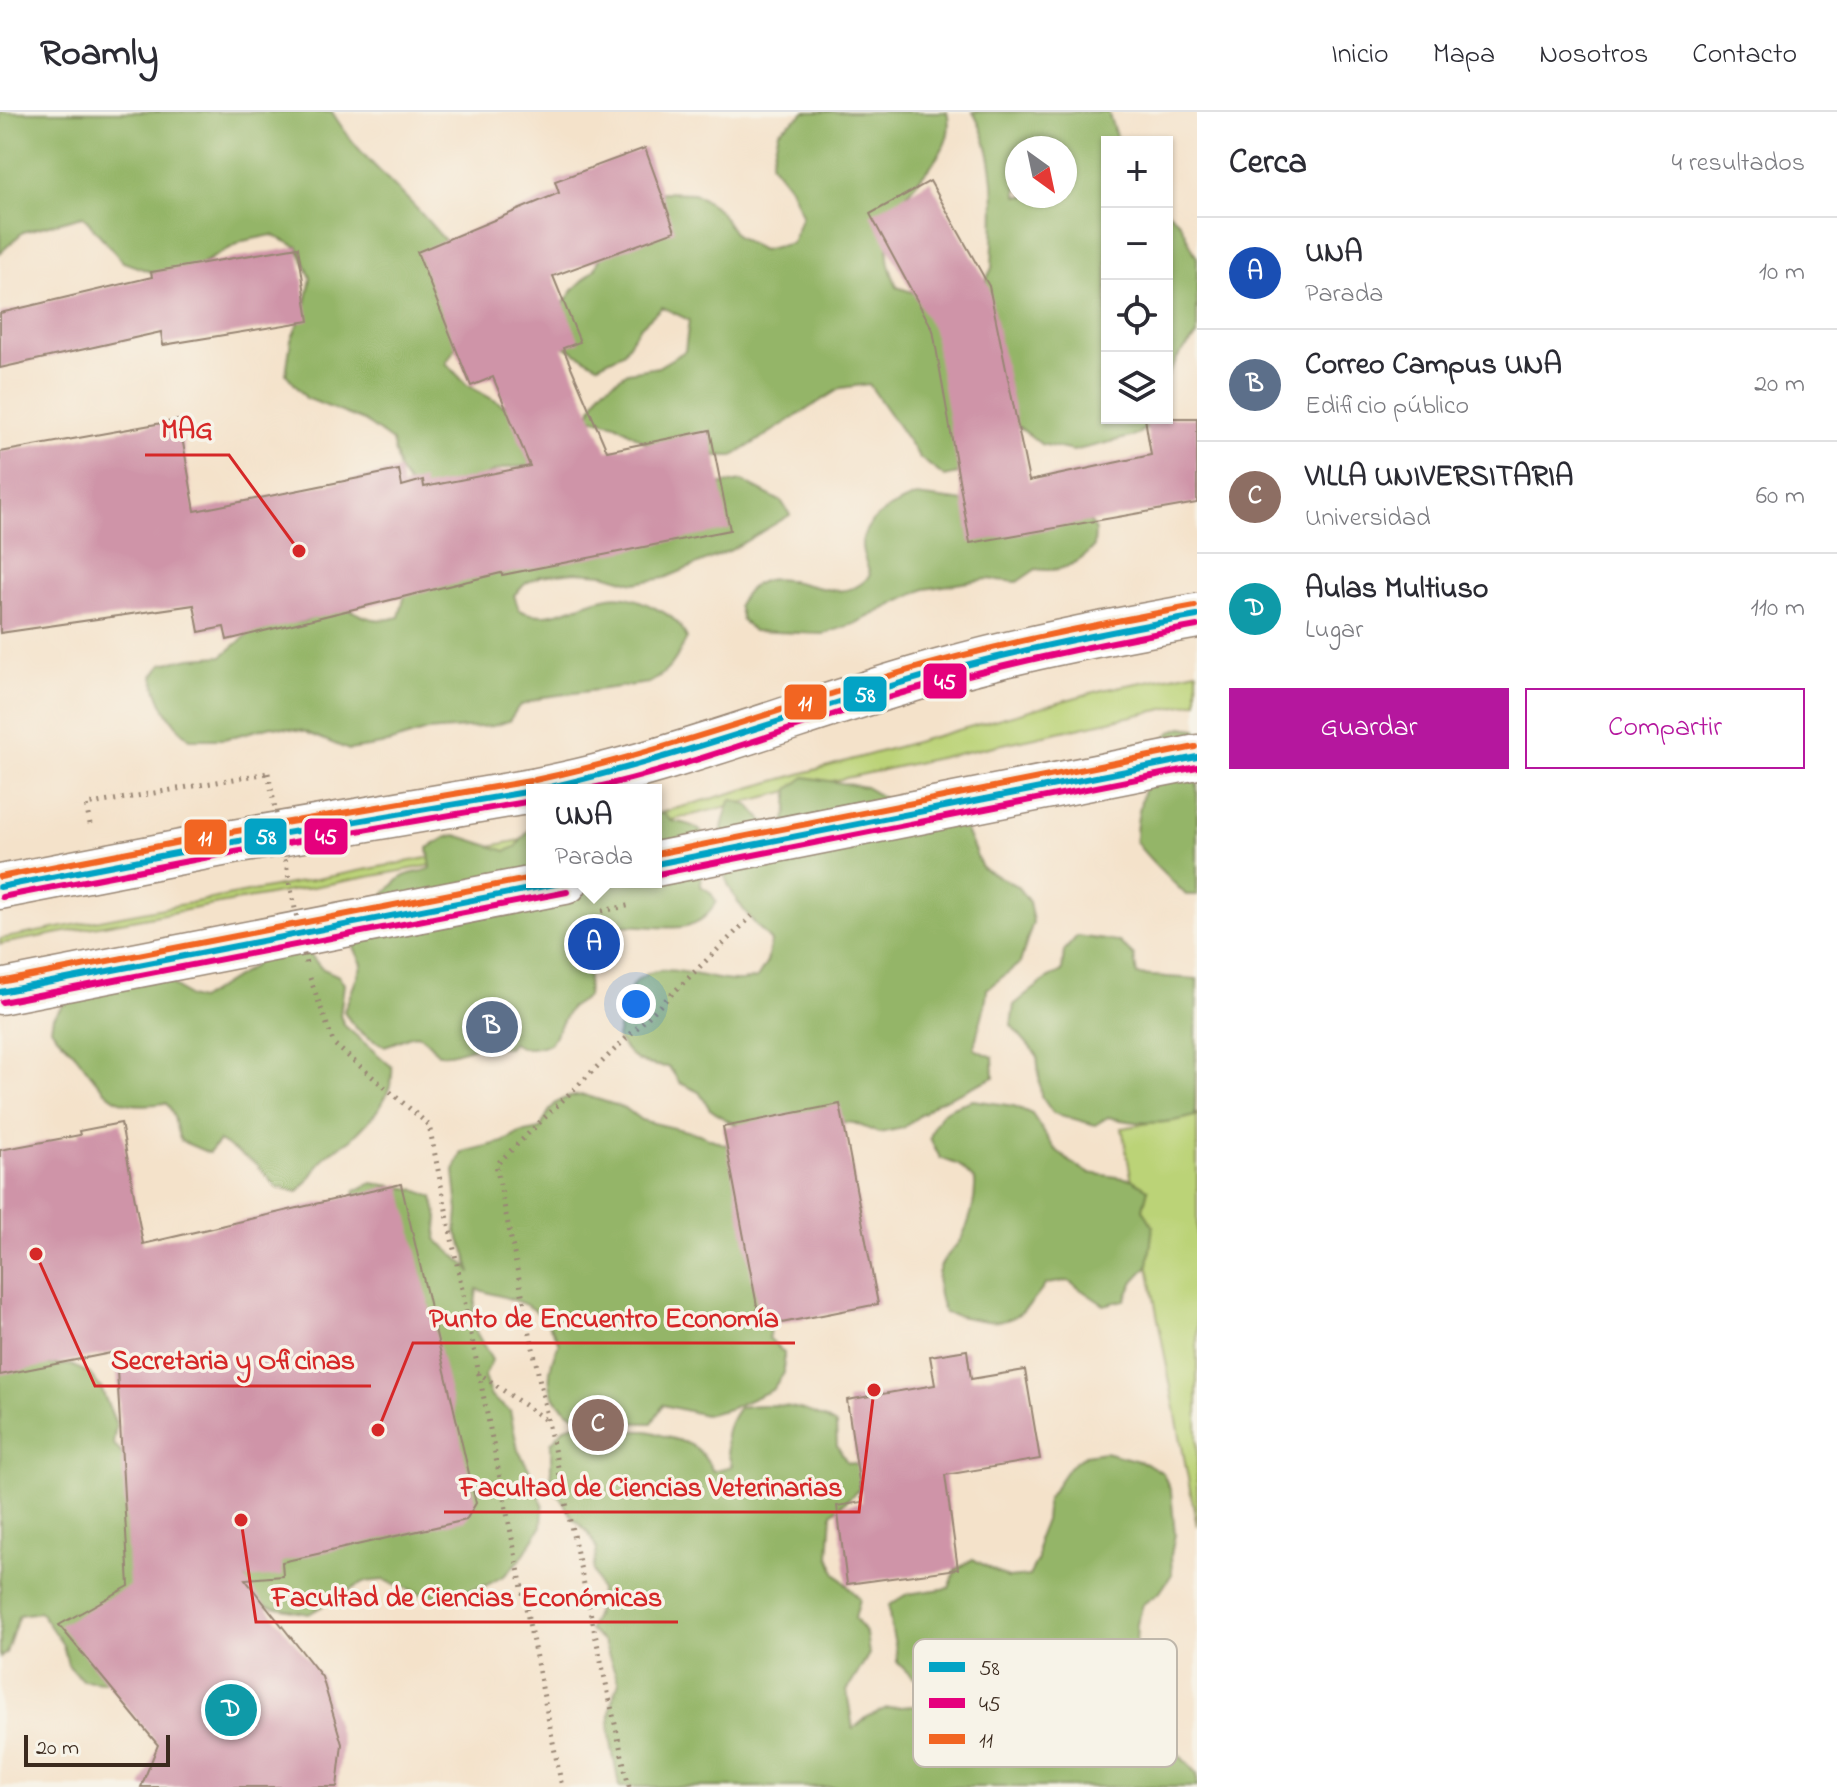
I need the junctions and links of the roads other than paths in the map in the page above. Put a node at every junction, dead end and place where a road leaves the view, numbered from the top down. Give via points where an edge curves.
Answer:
1 (1197, 616) edge
2 (1197, 757) edge
3 (563, 784) edge
4 (526, 791) edge
5 (662, 863) edge
6 (0, 887) edge
7 (534, 888) edge
8 (0, 992) edge

1 - 3 highway via 948,669 612,774
2 - 5 highway
4 - 6 highway
7 - 8 highway

